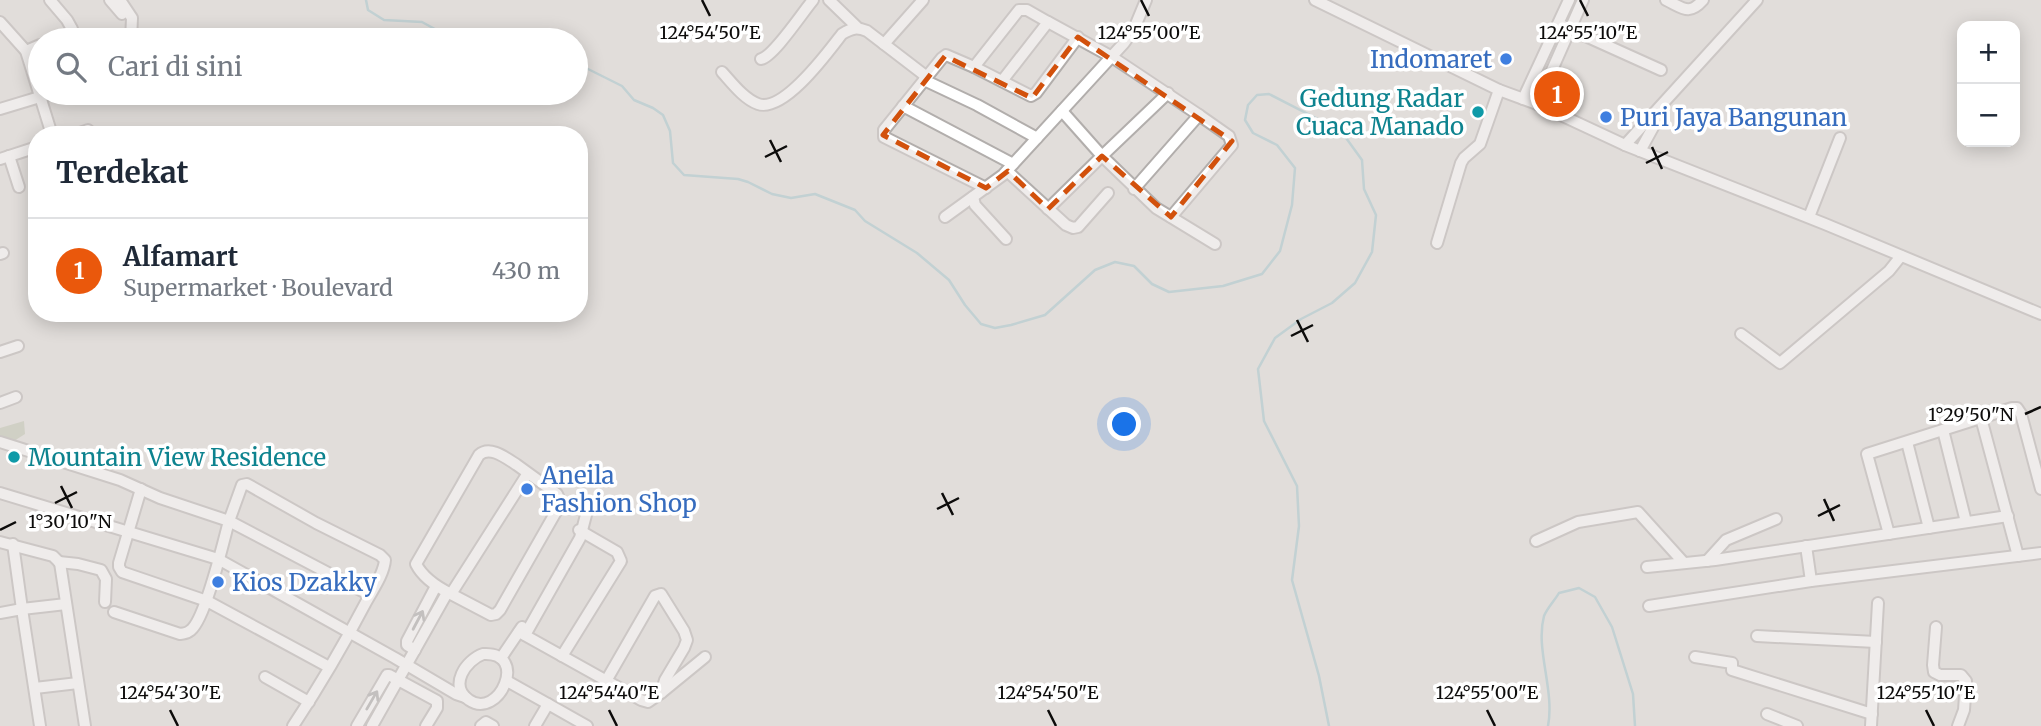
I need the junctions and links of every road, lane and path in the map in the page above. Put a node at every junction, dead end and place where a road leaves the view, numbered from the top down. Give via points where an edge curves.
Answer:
1 (50, 0) edge
2 (110, 0) edge
3 (120, 0) edge
4 (813, 0) edge
5 (829, 0) edge
6 (923, 0) edge
7 (1146, 0) edge
8 (1315, 0) edge
9 (1569, 0) edge
10 (1583, 0) edge
11 (1667, 0) edge
12 (1703, 0) edge
13 (1757, 0) edge
14 (0, 22) edge
15 (1048, 22) junction
16 (131, 23) junction
17 (1559, 23) junction
18 (71, 28) edge
19 (131, 28) edge
20 (858, 28) junction
21 (1571, 29) junction
22 (1077, 37) junction
23 (884, 44) junction
24 (26, 51) joint
25 (28, 57) edge
26 (1112, 57) junction
27 (761, 59) dead end
28 (974, 67) junction
29 (1661, 70) dead end
30 (722, 72) dead end
31 (926, 78) junction
32 (1002, 81) junction
33 (1499, 90) junction
34 (1168, 93) junction
35 (1670, 96) junction
36 (1523, 99) junction
37 (28, 101) edge
38 (1537, 104) junction
39 (43, 105) edge
40 (903, 106) junction
41 (0, 109) edge
42 (1062, 111) junction
43 (1199, 115) junction
44 (49, 126) edge
45 (1037, 138) junction
46 (1840, 138) dead end
47 (1625, 145) junction
48 (28, 150) edge
49 (1640, 150) junction
50 (1102, 156) junction
51 (4, 158) edge
52 (1010, 167) junction
53 (19, 187) dead end
54 (986, 188) junction
55 (1134, 189) junction
56 (1108, 193) dead end
57 (974, 197) junction
58 (1048, 209) junction
59 (1171, 216) junction
60 (945, 217) dead end
61 (1809, 218) junction
62 (1006, 239) dead end
63 (1437, 243) dead end
64 (1215, 244) dead end
65 (1901, 256) junction
66 (2041, 314) edge
67 (1741, 334) dead end
68 (18, 346) dead end
69 (0, 352) edge
70 (16, 397) dead end
71 (0, 402) edge
72 (1981, 418) junction
73 (1943, 430) junction
74 (0, 442) edge
75 (1907, 442) junction
76 (528, 474) junction
77 (2039, 474) edge
78 (141, 489) junction
79 (2041, 489) edge
80 (0, 493) edge
81 (577, 501) dead end
82 (2008, 516) junction
83 (1776, 519) dead end
84 (229, 521) junction
85 (1966, 522) junction
86 (1929, 528) junction
87 (581, 530) junction
88 (129, 531) junction
89 (1889, 534) junction
90 (1536, 541) dead end
91 (0, 542) edge
92 (13, 544) junction
93 (1806, 546) junction
94 (2041, 553) edge
95 (2018, 556) junction
96 (218, 559) junction
97 (1707, 561) junction
98 (59, 562) junction
99 (1684, 563) junction
100 (1647, 566) dead end
101 (1811, 581) junction
102 (436, 586) junction
103 (449, 593) junction
104 (370, 595) junction
105 (207, 601) junction
106 (104, 603) dead end
107 (1878, 603) dead end
108 (66, 604) junction
109 (1649, 606) dead end
110 (22, 610) junction
111 (114, 612) dead end
112 (0, 613) edge
113 (1936, 627) dead end
114 (350, 632) junction
115 (522, 634) junction
116 (1758, 636) dead end
117 (1876, 642) junction
118 (415, 650) junction
119 (562, 656) junction
120 (705, 657) dead end
121 (1695, 657) dead end
122 (501, 658) junction
123 (407, 665) junction
124 (329, 667) junction
125 (265, 677) dead end
126 (398, 680) junction
127 (507, 681) junction
128 (606, 681) junction
129 (78, 683) junction
130 (35, 688) junction
131 (661, 693) junction
132 (465, 697) junction
133 (309, 702) junction
134 (548, 704) junction
135 (1767, 714) dead end
136 (1872, 714) junction
137 (40, 726) edge
138 (85, 726) edge
139 (293, 726) edge
140 (357, 726) edge
141 (372, 726) edge
142 (426, 726) edge
143 (481, 726) edge
144 (493, 726) edge
145 (535, 726) edge
146 (587, 726) edge
147 (1797, 726) edge
148 (1871, 726) edge
149 (1958, 726) edge

1 - 18 street
2 - 16 street
3 - 16 street
4 - 27 street via 774,50
5 - 20 street
6 - 23 street
7 - 26 street via 1134,29
8 - 33 street
9 - 17 street
10 - 21 street
11 - 12 street via 1691,10
13 - 35 street
14 - 24 street
15 - 22 street
15 - 28 street via 1027,10 1018,11
15 - 32 street
16 - 19 street
17 - 21 street
17 - 36 street
20 - 23 street
20 - 30 street via 842,34 789,94 770,104 757,104
21 - 29 street
21 - 38 street
22 - 26 street
22 - 32 street via 1032,96
23 - 31 street
24 - 25 street
26 - 34 street
26 - 42 street
28 - 31 street via 946,55
28 - 32 street
31 - 40 street
31 - 45 street
33 - 36 street
33 - 63 street via 1480,144 1461,163
34 - 43 street
34 - 50 street
35 - 47 street
35 - 49 street
36 - 38 street
37 - 41 street
38 - 47 street
39 - 44 street
40 - 52 street
40 - 54 street via 884,136
42 - 45 street
42 - 50 street
43 - 55 street
43 - 59 street via 1229,136 1232,145
45 - 52 street
46 - 61 street
47 - 49 street
48 - 51 street
49 - 61 street
50 - 55 street
50 - 58 street
51 - 53 street
52 - 54 street
52 - 58 street
54 - 57 street
55 - 59 street
56 - 58 street via 1073,229
57 - 60 street
57 - 62 street via 975,205
59 - 64 street
61 - 65 street
65 - 66 street
65 - 67 street via 1780,363
68 - 69 street
70 - 71 street
72 - 73 street
72 - 77 street via 2017,408
72 - 82 street
73 - 75 street
73 - 85 street
74 - 78 street
75 - 86 street
75 - 89 street via 1867,454
76 - 102 street via 490,451 481,453 417,560 417,567
76 - 103 street
76 - 103 street via 557,494 561,503 500,610 491,615
77 - 79 street
78 - 84 street
78 - 88 street
80 - 88 street
81 - 87 street via 587,511
82 - 85 street
82 - 95 street
83 - 97 street via 1726,540
84 - 96 street
84 - 104 street
84 - 104 street via 239,488 247,484 383,557 385,563
85 - 86 street
86 - 89 street
87 - 115 street
87 - 119 street via 617,552 621,561
88 - 96 street
88 - 105 street via 119,563 122,572
89 - 93 street
90 - 99 street via 1578,522 1638,512
91 - 92 street
92 - 98 street
92 - 110 street
93 - 97 street
93 - 101 street
94 - 95 street
95 - 101 street
96 - 105 street
96 - 114 street
97 - 99 street
98 - 106 street via 101,570 107,586
98 - 108 street
99 - 100 street
101 - 109 street
102 - 103 street
118 -> 102 street via 407,641
103 - 118 street
104 - 114 street
105 - 111 street via 194,627 185,634
105 - 124 street
107 - 117 street
108 - 110 street
108 - 129 street
110 - 112 street
110 - 130 street
113 - 149 street via 1934,672 1961,675 1966,681
114 - 123 street
114 - 124 street
115 - 119 street
115 - 122 street
116 - 117 street
117 - 136 street
118 - 123 street
119 - 128 street
120 - 131 street
121 - 136 street via 1732,663 1732,670 1739,673
122 - 127 street
122 - 132 street via 483,654 470,660 460,678
123 - 126 street
123 - 132 street
124 - 133 street
125 - 133 street
140 -> 126 street via 387,675
126 - 141 street
126 - 142 street via 437,701
127 - 132 street via 486,703
127 - 134 street
128 - 131 street via 645,702
128 - 131 street via 659,593 687,640
129 - 130 street
129 - 138 street
130 - 137 street
133 - 139 street
134 - 145 street
134 - 146 street
135 - 147 street
136 - 148 street
143 - 144 street via 485,722

